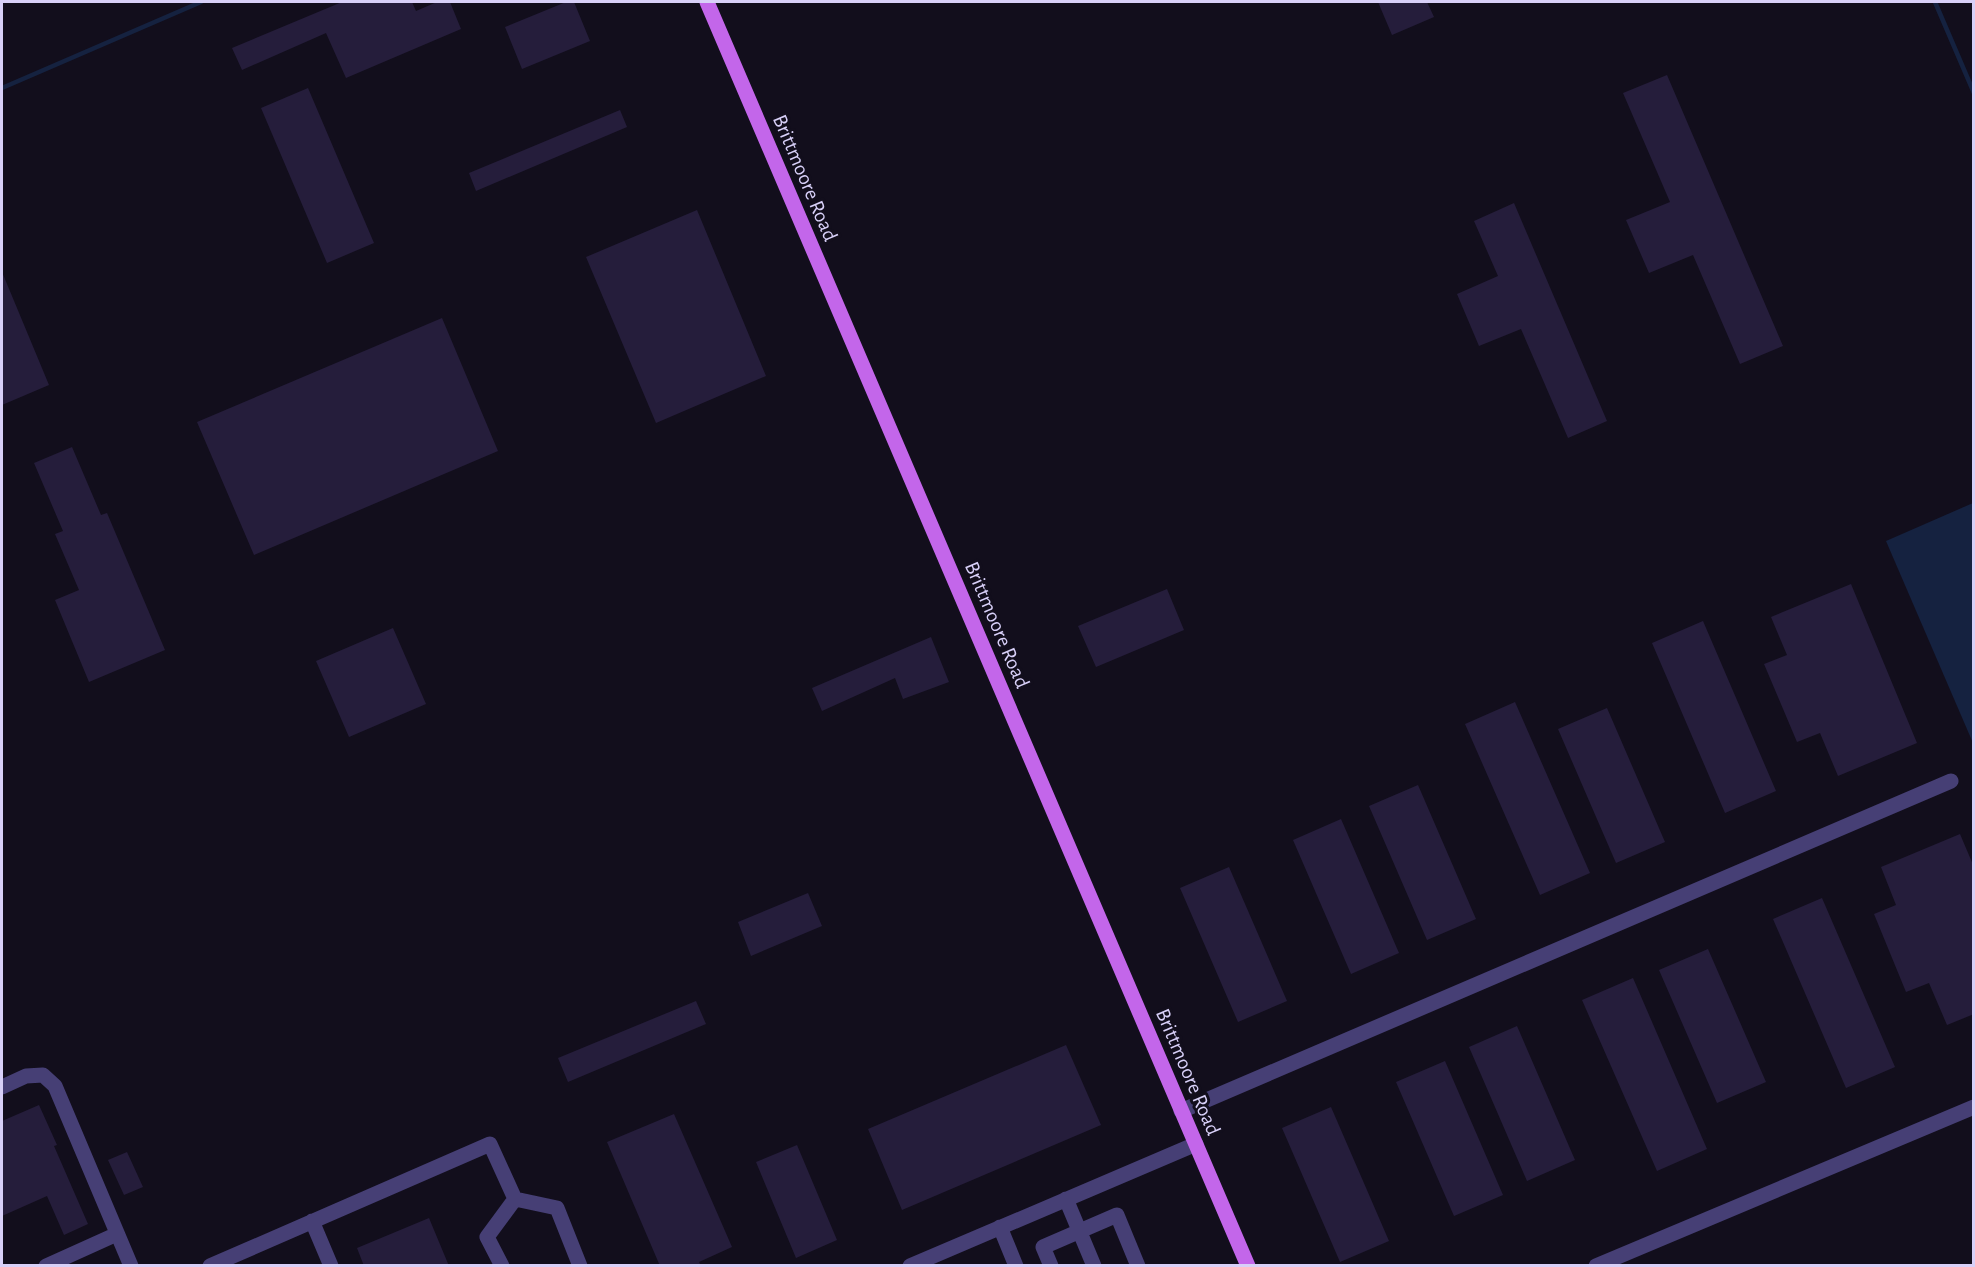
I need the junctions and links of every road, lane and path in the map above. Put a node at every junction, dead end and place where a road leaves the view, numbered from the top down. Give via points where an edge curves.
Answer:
1 (707, 2) edge
2 (1951, 781) dead end
3 (2, 1087) edge
4 (1974, 1107) edge
5 (1181, 1111) junction
6 (1196, 1144) junction
7 (515, 1199) junction
8 (1066, 1199) junction
9 (312, 1221) junction
10 (1000, 1227) junction
11 (1080, 1231) junction
12 (117, 1234) junction
13 (46, 1266) edge
14 (131, 1266) edge
15 (210, 1266) edge
16 (331, 1266) edge
17 (502, 1266) edge
18 (580, 1266) edge
19 (910, 1266) edge
20 (1016, 1266) edge
21 (1051, 1266) edge
22 (1094, 1266) edge
23 (1138, 1266) edge
24 (1248, 1266) edge
25 (1596, 1266) edge

1 - 5 main road, Brittmoore Road
2 - 5 lane
3 - 12 lane via 26,1076 43,1075 55,1086
4 - 25 lane
5 - 6 main road, Brittmoore Road
6 - 8 lane
6 - 24 main road, Brittmoore Road
7 - 9 lane via 490,1144
7 - 17 lane via 487,1237
7 - 18 lane via 557,1208
8 - 10 lane
8 - 11 lane
9 - 15 lane
9 - 16 lane
10 - 19 lane
10 - 20 lane
11 - 21 lane via 1043,1247
11 - 22 lane
11 - 23 lane via 1117,1215
12 - 13 lane
12 - 14 lane

